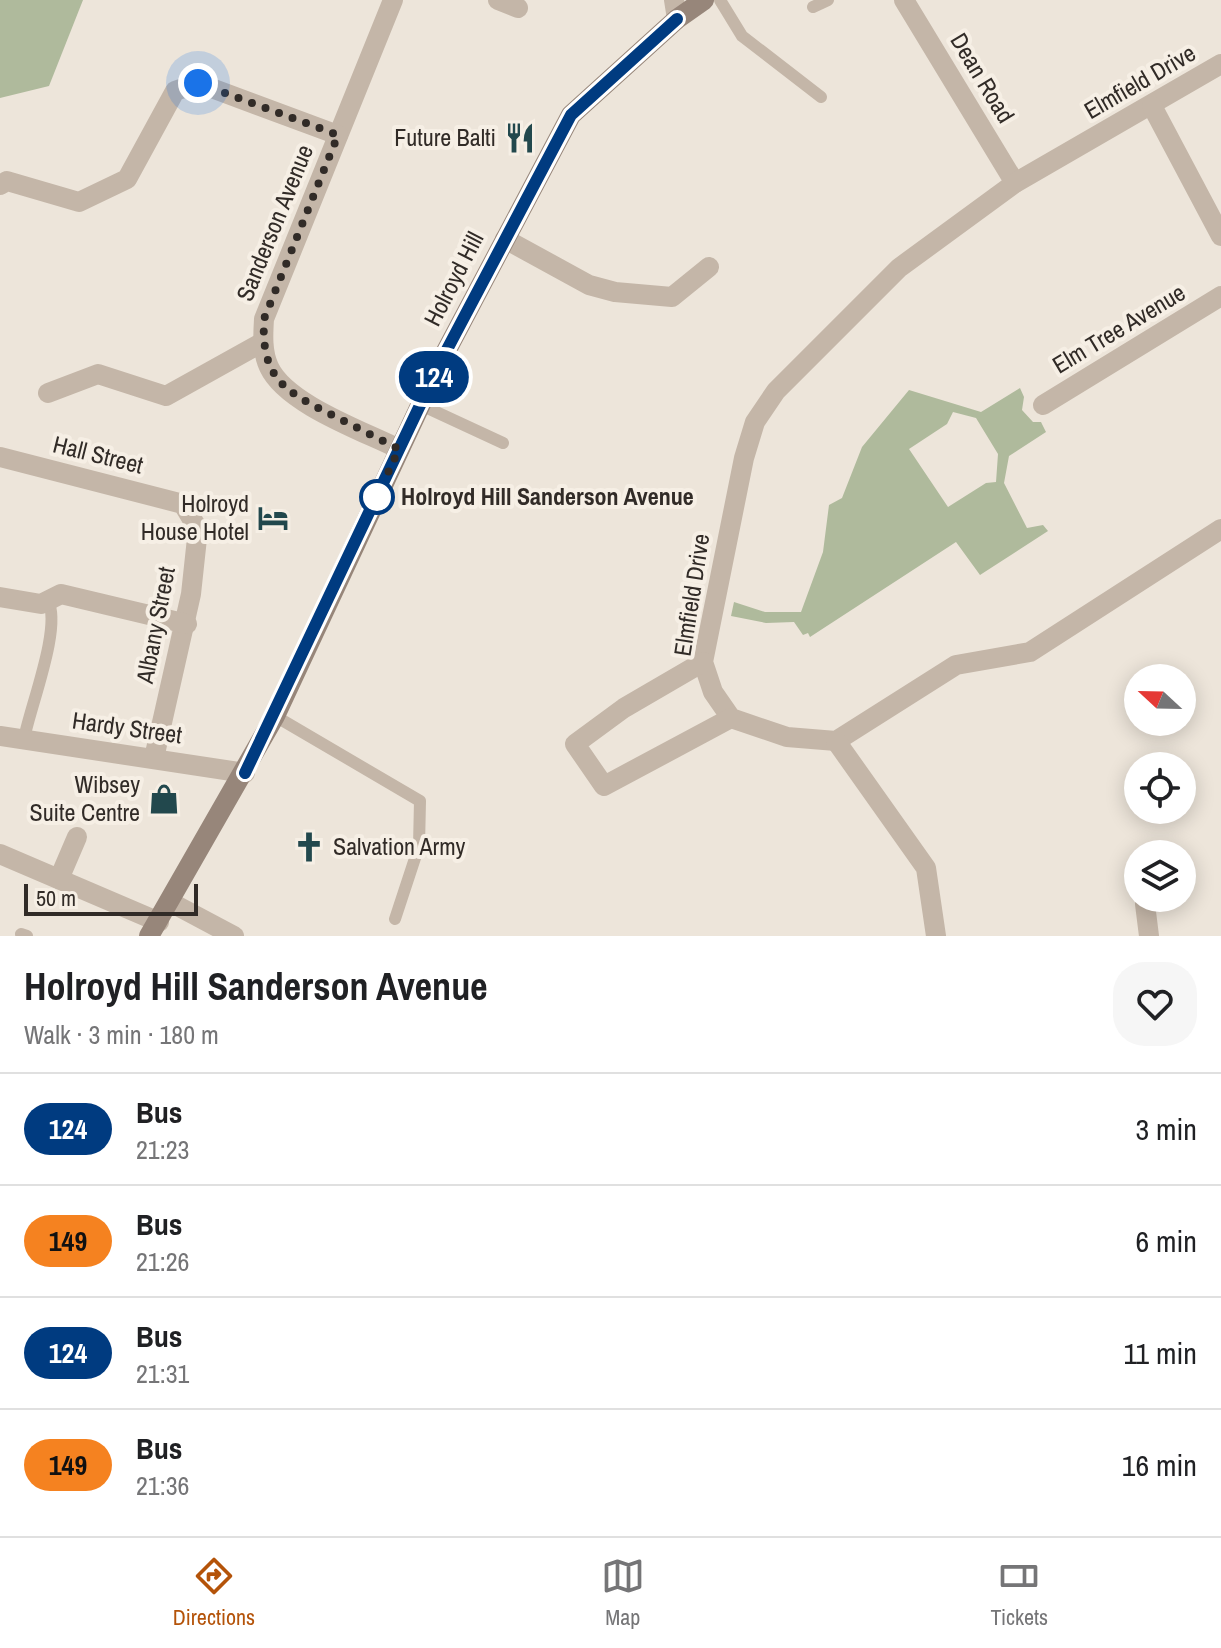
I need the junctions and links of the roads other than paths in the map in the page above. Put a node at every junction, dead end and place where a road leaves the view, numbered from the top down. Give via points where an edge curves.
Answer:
1 (393, 0) edge
2 (498, 0) edge
3 (704, 0) edge
4 (720, 0) edge
5 (828, 0) edge
6 (904, 0) edge
7 (813, 7) dead end
8 (518, 8) dead end
9 (676, 10) edge
10 (1221, 64) edge
11 (821, 97) dead end
12 (1152, 106) junction
13 (338, 135) junction
14 (1015, 183) junction
15 (0, 185) edge
16 (1221, 236) edge
17 (505, 239) junction
18 (709, 267) dead end
19 (1221, 296) edge
20 (263, 342) junction
21 (48, 393) dead end
22 (421, 405) junction
23 (1043, 405) dead end
24 (503, 443) dead end
25 (399, 449) junction
26 (0, 457) edge
27 (183, 504) joint
28 (1221, 529) edge
29 (0, 597) edge
30 (48, 601) junction
31 (187, 624) junction
32 (703, 662) junction
33 (275, 716) junction
34 (731, 718) junction
35 (0, 736) edge
36 (24, 739) junction
37 (836, 741) junction
38 (154, 758) junction
39 (245, 773) junction
40 (77, 837) dead end
41 (0, 854) edge
42 (59, 879) junction
43 (170, 902) junction
44 (1146, 912) edge
45 (395, 919) dead end
46 (154, 929) edge
47 (234, 936) edge
48 (936, 936) edge
49 (1149, 936) edge

1 - 13 street, Sanderson Avenue
2 - 8 street
3 - 9 main road, Holroyd Hill
4 - 11 lane via 742,36
5 - 7 lane
6 - 14 street, Dean Road
9 - 17 main road, Holroyd Hill via 571,115
10 - 12 street, Elmfield Drive
12 - 14 street, Elmfield Drive
12 - 16 street
13 - 15 street via 198,83 175,91 127,179 79,202 7,181
13 - 20 street, Sanderson Avenue via 264,319
14 - 32 street, Elmfield Drive via 899,268 776,391 755,422
17 - 18 street via 589,285 615,292 672,297
17 - 22 main road, Holroyd Hill
19 - 23 street, Elm Tree Avenue
20 - 21 street via 166,396 98,374
20 - 25 street via 269,367 291,395
22 - 24 lane
22 - 25 main road, Holroyd Hill
25 - 33 main road, Holroyd Hill
26 - 27 street, Hall Street
27 - 31 street, Albany Street via 198,529
28 - 37 street via 1030,652 956,665
29 - 30 street
30 - 31 street via 61,594
30 - 36 lane via 53,610 49,639
31 - 38 street, Albany Street
32 - 34 street, Elmfield Drive via 713,692
32 - 34 street via 575,744 604,786
33 - 39 main road, Holroyd Hill
33 - 45 lane via 420,801 419,846
34 - 37 street via 787,737
35 - 36 street, Hardy Street
36 - 38 street, Hardy Street
37 - 48 street via 926,868
38 - 39 street, Hardy Street
39 - 43 main road, Holroyd Hill
40 - 42 street
41 - 42 street
42 - 46 street
43 - 46 main road, Holroyd Hill
43 - 47 street
44 - 49 street

